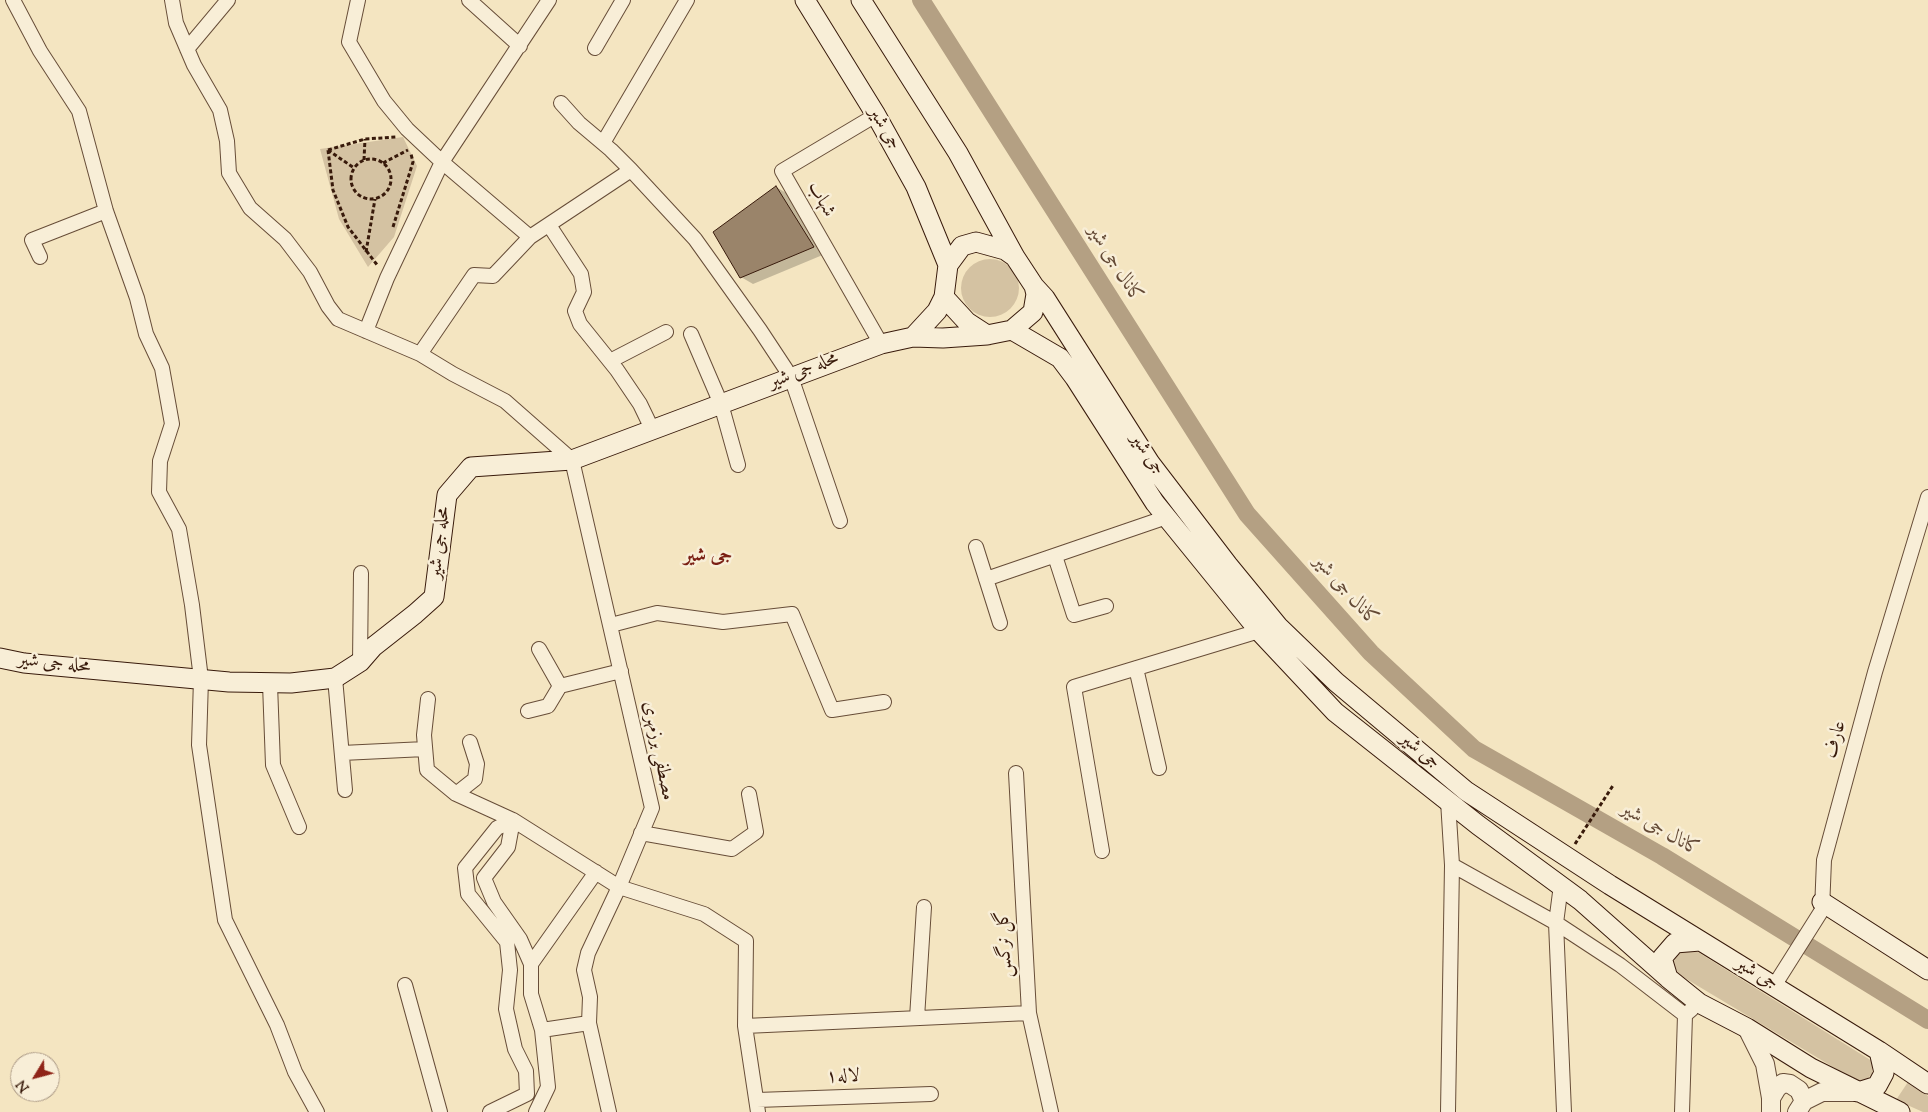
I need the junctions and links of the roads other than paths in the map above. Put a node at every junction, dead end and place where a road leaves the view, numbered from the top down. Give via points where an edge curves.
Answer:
1 (13, 0) edge
2 (172, 0) edge
3 (228, 0) edge
4 (358, 0) edge
5 (469, 0) edge
6 (549, 0) edge
7 (623, 0) edge
8 (686, 0) edge
9 (805, 0) edge
10 (861, 0) edge
11 (520, 46) junction
12 (595, 48) dead end
13 (187, 49) junction
14 (561, 103) dead end
15 (876, 115) junction
16 (603, 143) junction
17 (442, 162) junction
18 (630, 170) junction
19 (106, 211) junction
20 (549, 224) junction
21 (530, 237) junction
22 (40, 257) dead end
23 (1015, 257) junction
24 (948, 265) junction
25 (1034, 286) junction
26 (944, 297) junction
27 (1012, 330) junction
28 (366, 331) junction
29 (666, 332) dead end
30 (691, 334) dead end
31 (987, 334) junction
32 (912, 337) junction
33 (881, 344) junction
34 (420, 354) junction
35 (610, 361) junction
36 (791, 377) junction
37 (721, 404) junction
38 (653, 431) junction
39 (572, 460) junction
40 (738, 465) dead end
41 (1928, 497) edge
42 (1167, 517) junction
43 (840, 521) dead end
44 (976, 547) dead end
45 (1055, 556) junction
46 (361, 573) dead end
47 (986, 579) junction
48 (1106, 606) dead end
49 (1000, 624) dead end
50 (611, 625) junction
51 (1259, 631) junction
52 (539, 649) dead end
53 (0, 658) edge
54 (360, 662) junction
55 (1136, 668) junction
56 (621, 671) junction
57 (335, 678) junction
58 (200, 679) junction
59 (270, 684) junction
60 (560, 686) junction
61 (428, 699) dead end
62 (884, 702) dead end
63 (528, 711) dead end
64 (470, 742) dead end
65 (425, 749) junction
66 (342, 754) junction
67 (1159, 768) dead end
68 (1016, 773) dead end
69 (345, 790) dead end
70 (456, 794) junction
71 (750, 794) dead end
72 (1448, 801) junction
73 (513, 820) junction
74 (299, 827) dead end
75 (641, 833) junction
76 (1102, 851) dead end
77 (1452, 865) junction
78 (596, 872) junction
79 (1561, 885) junction
80 (619, 887) junction
81 (1822, 906) junction
82 (924, 907) dead end
83 (1556, 923) junction
84 (1700, 941) junction
85 (531, 964) junction
86 (1928, 970) edge
87 (1668, 978) junction
88 (405, 986) dead end
89 (1774, 986) junction
90 (1692, 1009) junction
91 (1029, 1013) junction
92 (917, 1018) junction
93 (589, 1023) junction
94 (745, 1026) junction
95 (1747, 1028) junction
96 (542, 1030) junction
97 (1879, 1051) junction
98 (1928, 1084) edge
99 (1858, 1092) junction
100 (930, 1094) dead end
101 (1771, 1105) edge
102 (758, 1106) edge
103 (1801, 1106) edge
104 (317, 1112) edge
105 (440, 1112) edge
106 (490, 1112) edge
107 (536, 1112) edge
108 (609, 1112) edge
109 (1051, 1112) edge
110 (1448, 1112) edge
111 (1564, 1112) edge
112 (1682, 1112) edge
113 (1900, 1112) edge

1 - 19 street via 40,51 79,111
2 - 13 street via 176,23
3 - 13 street
4 - 17 street via 349,42 384,100 407,129
5 - 11 street
6 - 11 street
7 - 12 street
8 - 16 street
9 - 15 main road, جی شیر
10 - 23 main road via 958,153
11 - 17 street
13 - 28 street via 220,110 227,140 229,173 250,208 290,246 338,319
14 - 16 street
15 - 24 main road, جی شیر via 916,187
15 - 33 street, شهاب via 782,171
16 - 18 street
17 - 21 street
17 - 28 street via 387,278
18 - 20 street
18 - 36 street via 695,239
19 - 22 street via 32,240
19 - 58 street via 137,298 146,334 162,368 172,424 160,461 159,492 178,529 192,605
20 - 21 street
20 - 35 street via 581,274 584,292 575,311 580,324
21 - 34 street via 493,276 474,275
23 - 24 main road via 1005,250 976,242 962,246
23 - 25 main road
24 - 26 main road
25 - 27 main road via 1033,312
25 - 84 main road, جی شیر via 1150,463 1278,626 1336,682 1466,791
26 - 31 main road via 967,322
26 - 32 main road via 937,311
27 - 31 main road
27 - 42 main road, جی شیر via 1060,358
28 - 34 street
29 - 35 street
30 - 37 street
31 - 32 main road, محله جی شیر
32 - 33 main road, محله جی شیر
33 - 36 main road, محله جی شیر
34 - 39 street via 505,401
35 - 38 street via 640,404
36 - 37 main road, محله جی شیر
36 - 43 street
37 - 38 main road, محله جی شیر
37 - 40 street
38 - 39 main road, محله جی شیر
39 - 50 street, مصطفی برزمهری
39 - 54 main road, محله جی شیر via 471,467 447,495 434,597
41 - 81 street, عارف via 1875,672 1824,860
42 - 45 street
42 - 51 main road, جی شیر
44 - 47 street
45 - 47 street
45 - 48 street via 1074,615
46 - 54 street
47 - 49 street
50 - 56 street, مصطفی برزمهری
50 - 62 street via 657,613 723,622 792,614 832,710
51 - 55 street
51 - 72 main road, جی شیر via 1336,712
52 - 60 street
53 - 58 main road, محله جی شیر
54 - 57 main road, محله جی شیر
55 - 67 street
55 - 76 street via 1074,688
56 - 60 street
56 - 75 street, مصطفی برزمهری via 652,808
57 - 59 main road, محله جی شیر
57 - 66 street
58 - 59 main road, محله جی شیر
58 - 104 street via 200,745 225,920
59 - 74 street via 273,765
60 - 63 street via 548,706
61 - 65 street
64 - 70 street via 477,764 474,779
65 - 66 street
65 - 70 street via 428,770
66 - 69 street
68 - 91 street, گل نرگس
70 - 73 street
71 - 75 street via 756,832 732,849
72 - 77 street
72 - 79 main road, جی شیر
73 - 78 street
73 - 85 street via 508,846 484,878 494,902 520,939
73 - 106 street via 497,828 465,868 468,894 506,942 510,970 506,1009 516,1049 526,1071 527,1094
75 - 80 street, مصطفی برزمهری
77 - 83 street
77 - 110 street
78 - 80 street
78 - 85 street
79 - 83 street
79 - 87 main road, جی شیر
80 - 93 street, مصطفی برزمهری via 588,953 584,970 590,997
80 - 94 street via 704,914 746,941
81 - 86 main road
81 - 89 street, عارف
82 - 92 street
83 - 90 street
83 - 111 street
84 - 87 main road via 1675,943 1662,958
84 - 89 main road, جی شیر
85 - 96 street via 531,994
87 - 90 main road, جی شیر
88 - 105 street
89 - 97 main road, جی شیر
90 - 95 main road, جی شیر
90 - 112 street
91 - 92 street
91 - 109 street, گل نرگس
92 - 94 street
93 - 96 street
93 - 108 street, مصطفی برزمهری
94 - 102 street
95 - 99 main road, جی شیر via 1811,1068
95 - 101 street via 1765,1064
96 - 107 street via 548,1087
97 - 98 main road, جی شیر
97 - 99 main road via 1884,1073 1877,1086
99 - 103 street via 1822,1092
99 - 113 main road, جی شیر
100 - 102 street, لاله۱
101 - 103 street via 1777,1088 1783,1083 1799,1090

